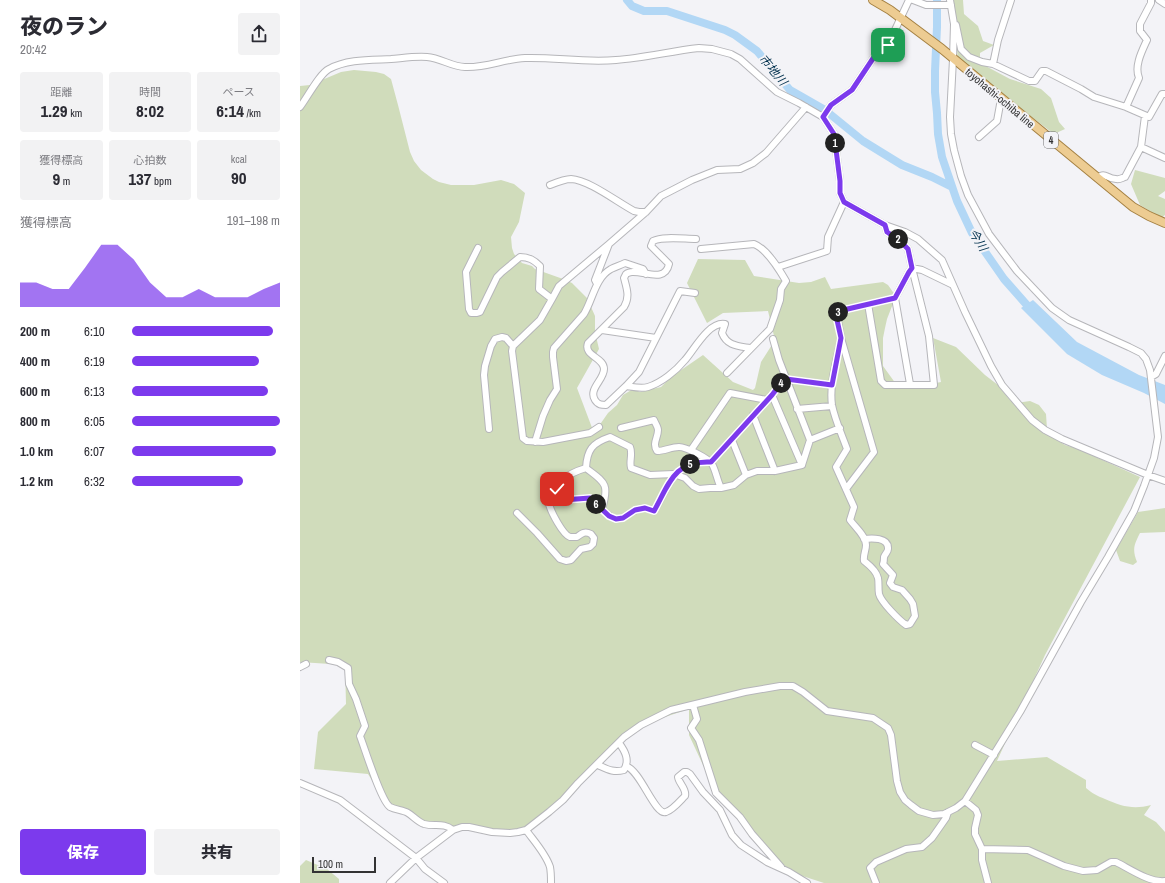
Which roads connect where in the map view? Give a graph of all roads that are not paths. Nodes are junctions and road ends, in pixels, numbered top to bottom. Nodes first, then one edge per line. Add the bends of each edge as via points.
1 (873, 0) edge
2 (909, 0) edge
3 (913, 0) edge
4 (1011, 0) edge
5 (1151, 0) edge
6 (1159, 0) edge
7 (950, 2) edge
8 (1165, 4) edge
9 (900, 18) junction
10 (954, 24) junction
11 (953, 59) junction
12 (993, 64) junction
13 (1165, 94) edge
14 (1001, 99) junction
15 (300, 107) edge
16 (806, 107) junction
17 (1126, 107) junction
18 (1146, 116) junction
19 (823, 117) junction
20 (979, 137) dead end
21 (1141, 147) junction
22 (1165, 158) edge
23 (1097, 178) junction
24 (550, 185) dead end
25 (844, 202) junction
26 (646, 212) junction
27 (1165, 223) edge
28 (885, 225) junction
29 (696, 238) dead end
30 (609, 244) junction
31 (478, 248) dead end
32 (701, 250) dead end
33 (778, 267) junction
34 (912, 268) junction
35 (646, 274) junction
36 (597, 284) junction
37 (953, 285) junction
38 (695, 293) dead end
39 (895, 298) junction
40 (552, 299) junction
41 (868, 304) junction
42 (602, 330) junction
43 (656, 338) junction
44 (841, 338) junction
45 (773, 339) dead end
46 (513, 346) junction
47 (750, 348) junction
48 (1165, 356) edge
49 (727, 373) dead end
50 (1150, 377) junction
51 (786, 379) junction
52 (910, 384) junction
53 (832, 385) junction
54 (626, 386) junction
55 (772, 395) junction
56 (767, 400) junction
57 (832, 406) junction
58 (797, 409) junction
59 (753, 415) junction
60 (599, 428) dead end
61 (621, 428) dead end
62 (840, 428) junction
63 (489, 429) dead end
64 (732, 440) junction
65 (810, 440) junction
66 (535, 442) junction
67 (691, 450) junction
68 (711, 462) junction
69 (802, 465) junction
70 (586, 468) junction
71 (775, 471) junction
72 (674, 474) junction
73 (1148, 475) junction
74 (746, 476) junction
75 (1165, 481) edge
76 (721, 488) junction
77 (846, 489) junction
78 (553, 496) junction
79 (602, 509) junction
80 (517, 513) dead end
81 (864, 539) junction
82 (328, 660) dead end
83 (693, 705) junction
84 (619, 743) junction
85 (975, 745) dead end
86 (994, 756) junction
87 (598, 765) junction
88 (626, 766) junction
89 (300, 783) edge
90 (965, 801) junction
91 (948, 812) junction
92 (453, 830) junction
93 (526, 830) junction
94 (982, 849) junction
95 (416, 858) junction
96 (784, 870) junction
97 (1165, 881) edge
98 (390, 883) edge
99 (444, 883) edge
100 (551, 883) edge
101 (807, 883) edge
102 (876, 883) edge
103 (988, 883) edge

1 - 9 main road, toyohashi-ochiba line / 4
2 - 9 street
3 - 7 street via 926,5
4 - 12 street
5 - 17 street via 1140,24 1140,31 1147,40 1140,54 1136,72 1139,78
6 - 8 street
7 - 10 street
9 - 11 main road, toyohashi-ochiba line / 4
9 - 19 street via 888,45 878,51 852,90 831,105
10 - 11 street
10 - 12 street via 961,48 968,57
11 - 14 main road, toyohashi-ochiba line / 4
11 - 50 street via 950,117 954,150 968,195 988,234 1021,276 1052,308 1069,320 1141,353 1148,363
12 - 17 street via 1029,82 1036,81 1042,71 1046,71 1094,97
13 - 18 street via 1162,94 1149,117
14 - 20 street via 996,121
14 - 23 main road, toyohashi-ochiba line / 4
15 - 16 street via 323,73 343,63 428,57 465,67 525,58 615,60 699,48 731,54 777,92
16 - 19 street
16 - 26 street via 766,153 753,163 740,169 717,170 692,180 661,196
17 - 18 street
18 - 21 street
19 - 25 street via 834,134 840,193
21 - 22 street
21 - 23 street via 1126,177 1118,180 1101,175
23 - 27 main road, toyohashi-ochiba line / 4 via 1133,207
24 - 26 street via 569,179 578,180 634,211
25 - 28 street
25 - 33 street via 828,238 827,251
26 - 30 street
28 - 34 street via 887,232 908,249
28 - 37 street via 918,239 942,260
29 - 35 street via 653,241 651,246 669,266 660,275
30 - 36 street via 595,280
30 - 40 street via 559,286
31 - 40 street via 466,272 471,313 480,312 497,277 520,257 535,261 540,266 539,289
32 - 33 street via 754,244 759,246
33 - 47 street via 786,281 781,289 770,329
34 - 37 street
34 - 39 street
34 - 52 street via 929,336 934,385
35 - 36 street via 643,269 626,263 610,269
35 - 42 street via 626,274 624,278 628,290 627,302
36 - 66 street via 584,314 554,348 557,389 543,416
37 - 73 street via 1002,385 1032,420 1062,439
38 - 43 street via 680,291
39 - 41 street
39 - 52 street
40 - 46 street via 540,320
41 - 44 street via 839,311 837,320
41 - 52 street via 882,381 885,384
42 - 43 street
42 - 54 street via 588,342 587,347 590,353 603,363 604,368 594,390 594,399 601,405 606,404
43 - 54 street via 639,372
44 - 53 street
44 - 77 street via 874,452
45 - 51 street
46 - 63 street via 502,337 495,339 490,346 484,375
46 - 66 street via 512,359 524,438
47 - 49 street
47 - 54 street via 727,342 722,333 725,324 718,325 699,341 686,360 668,377 648,387
48 - 50 street via 1156,374
50 - 73 street via 1158,437
51 - 53 street
51 - 55 street
51 - 58 street
53 - 57 street
55 - 56 street
55 - 69 street
56 - 59 street
56 - 67 street via 730,393
57 - 58 street
57 - 62 street
58 - 65 street
59 - 64 street
59 - 71 street
60 - 66 street via 574,437
61 - 67 street via 654,420 658,430 654,447 657,450 676,447
62 - 65 street
62 - 77 street via 847,449 836,467
64 - 68 street
64 - 74 street
65 - 69 street
67 - 68 street
68 - 72 street via 688,464
68 - 76 street
69 - 71 street
70 - 72 street via 590,449 610,437 630,447 631,468 650,475
70 - 78 street via 568,474 562,479
70 - 79 street via 603,481 605,498
71 - 74 street via 757,471
72 - 76 street via 685,478 699,489
72 - 79 street via 654,511 645,508 635,510 623,518 616,519
73 - 75 street
73 - 86 street via 1134,511
74 - 76 street via 734,485
77 - 81 street via 854,507 850,520
78 - 79 street via 563,500 590,498
78 - 80 street via 549,504 550,509 565,534 577,537 587,532 594,538 590,547 581,549 571,560 560,559
81 - 81 street via 864,561 878,576 879,595 902,622 910,624 915,616 913,604 902,590 890,583 893,575 884,564 888,546 883,540 873,537
82 - 92 street via 348,668 349,684 366,726 360,736 385,801 390,807 406,812 424,824 440,824
83 - 84 street via 662,714 641,725
83 - 91 street via 745,692 793,686 827,710 873,718 888,728 891,735 897,781 904,800 919,811 933,815
83 - 96 street via 697,719 691,728 699,740 716,794 740,817
84 - 87 street
84 - 88 street via 626,752
85 - 86 street
86 - 90 street
87 - 88 street via 610,771 624,770
87 - 93 street via 558,804
88 - 96 street via 635,772 655,806 663,813 685,796 686,791 678,777 687,772 720,810 732,835 741,845
89 - 95 street via 340,800
90 - 91 street
90 - 94 street via 978,814 974,828
91 - 102 street via 932,838 922,847 906,849 876,862 870,868
92 - 93 street via 469,827 510,833
92 - 95 street
93 - 100 street via 550,866
94 - 97 street via 1028,850 1064,866 1083,871 1097,870 1116,862 1152,882
94 - 103 street
95 - 98 street
95 - 99 street via 425,869
96 - 101 street

